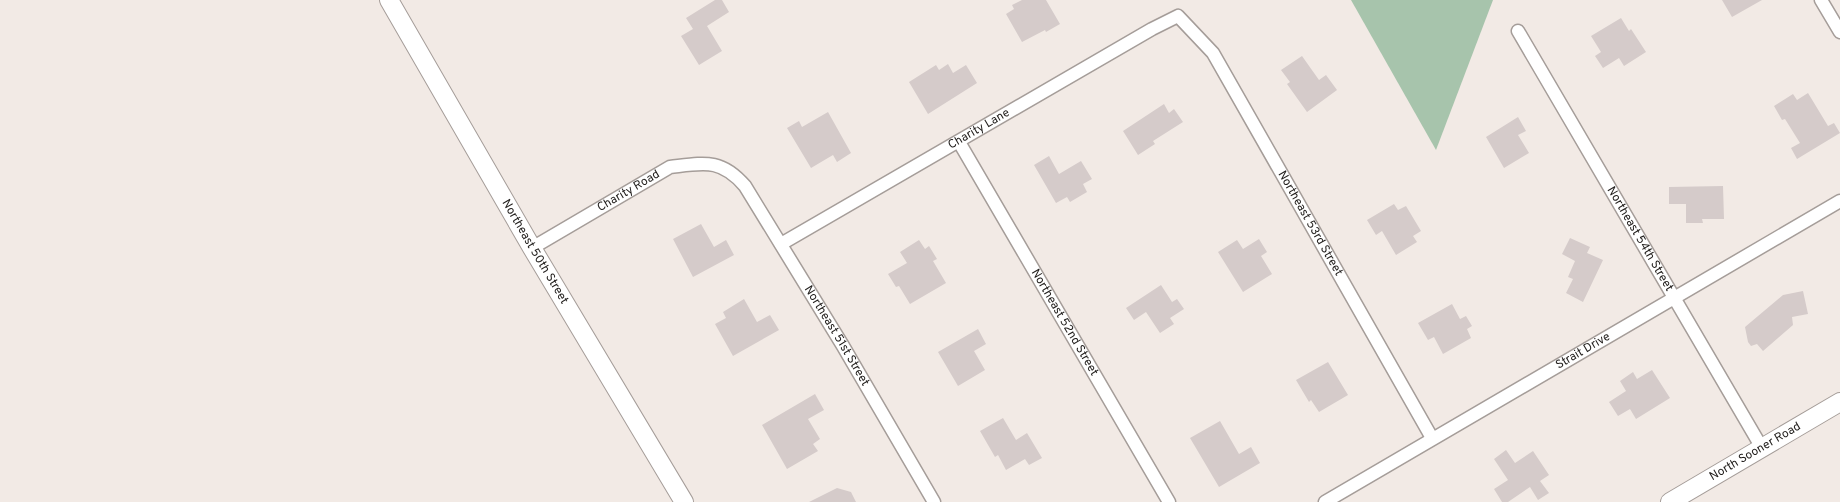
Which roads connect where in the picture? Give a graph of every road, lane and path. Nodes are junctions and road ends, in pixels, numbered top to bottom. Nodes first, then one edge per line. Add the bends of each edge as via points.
1 (389, 0) edge
2 (1822, 0) edge
3 (1178, 16) joint
4 (1518, 31) dead end
5 (1840, 32) edge
6 (959, 142) junction
7 (734, 173) joint
8 (1840, 201) edge
9 (781, 244) junction
10 (532, 248) junction
11 (1675, 298) junction
12 (1840, 402) edge
13 (1432, 438) junction
14 (1762, 448) junction
15 (684, 502) edge
16 (934, 502) edge
17 (1169, 502) edge
18 (1325, 502) edge
19 (1670, 502) edge

1 - 10 street, Northeast 50th Street
2 - 5 street
3 - 6 street, Charity Lane
3 - 13 street, Northeast 53rd Street via 1213,53
4 - 11 street, Northeast 54th Street
6 - 9 street, Charity Lane
6 - 17 street, Northeast 52nd Street
7 - 9 street, Northeast 51st Street
7 - 10 street, Charity Road via 718,165 670,167
8 - 11 street, Strait Drive
9 - 16 street, Northeast 51st Street
10 - 15 street, Northeast 50th Street
11 - 13 street, Strait Drive
11 - 14 street, Northeast 54th Street
12 - 14 street, North Sooner Road
13 - 18 street, Strait Drive
14 - 19 street, North Sooner Road

